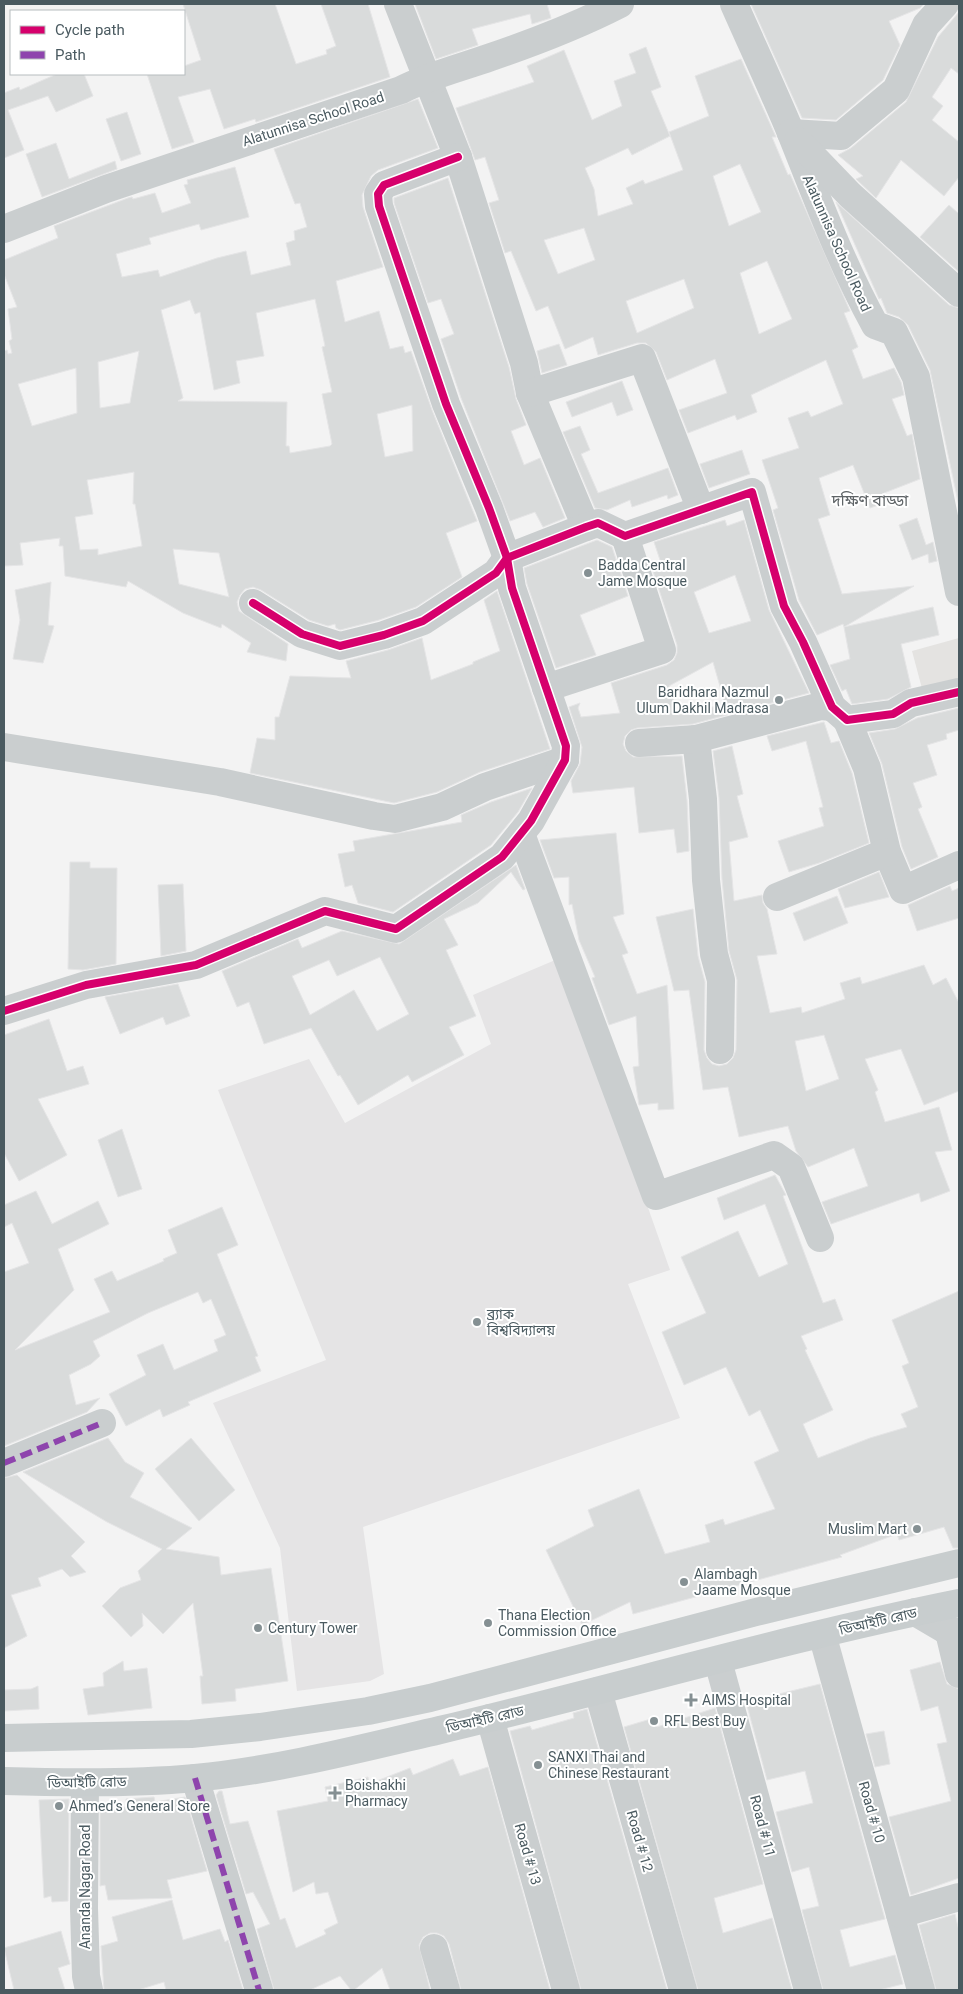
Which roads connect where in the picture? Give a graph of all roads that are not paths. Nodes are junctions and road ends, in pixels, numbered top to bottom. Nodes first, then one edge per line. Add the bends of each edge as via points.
1 (398, 4) edge
2 (620, 4) edge
3 (734, 4) edge
4 (945, 4) edge
5 (426, 77) junction
6 (790, 133) junction
7 (458, 157) junction
8 (4, 229) edge
9 (959, 293) edge
10 (530, 393) junction
11 (701, 510) junction
12 (586, 527) junction
13 (625, 536) junction
14 (507, 558) junction
15 (959, 586) edge
16 (253, 603) dead end
17 (546, 688) junction
18 (959, 692) edge
19 (840, 714) junction
20 (696, 739) junction
21 (639, 743) dead end
22 (4, 746) edge
23 (565, 760) junction
24 (521, 834) junction
25 (887, 852) junction
26 (959, 865) edge
27 (777, 898) dead end
28 (4, 1011) edge
29 (720, 1050) dead end
30 (820, 1238) dead end
31 (102, 1423) dead end
32 (4, 1464) edge
33 (959, 1564) edge
34 (959, 1603) edge
35 (915, 1612) junction
36 (954, 1632) edge
37 (822, 1634) junction
38 (718, 1661) junction
39 (959, 1674) edge
40 (598, 1691) junction
41 (490, 1718) junction
42 (4, 1738) edge
43 (195, 1778) junction
44 (4, 1781) edge
45 (85, 1783) junction
46 (959, 1897) edge
47 (900, 1914) junction
48 (434, 1948) dead end
49 (89, 1990) edge
50 (259, 1990) edge
51 (446, 1990) edge
52 (566, 1990) edge
53 (683, 1990) edge
54 (808, 1990) edge
55 (921, 1990) edge

1 - 5 street
2 - 5 street, Alatunnisa School Road via 593,18 491,57
3 - 6 street, Alatunnisa School Road
4 - 6 street via 926,25 896,90 876,107 841,136
5 - 7 street
5 - 8 street, Alatunnisa School Road via 401,90 106,189
6 - 9 street via 850,195
6 - 15 street, Alatunnisa School Road via 810,187 860,297 875,325 894,332 916,377
7 - 10 street via 524,363
7 - 14 street via 384,185 378,194 379,206 446,404
10 - 11 street via 642,358
10 - 12 street
11 - 13 street
11 - 19 street via 752,492 784,606
12 - 13 street via 598,523
12 - 14 street
13 - 17 street via 662,650
14 - 16 street via 496,573 423,621 340,646 302,634
14 - 17 street via 512,588
17 - 23 street via 566,746
18 - 19 street via 911,703 893,714
19 - 20 street via 821,706
19 - 25 street via 867,768
20 - 21 street
20 - 29 street via 703,799 706,880 714,954 721,980
22 - 23 street via 220,782 395,819 442,807 485,787
23 - 24 street
24 - 28 street via 502,857 396,929 325,911 196,965 86,985
24 - 30 street via 656,1196 774,1155 791,1167
25 - 26 street via 903,890
25 - 27 street
31 - 32 street
33 - 42 main road via 368,1711 191,1734
34 - 35 main road, ডিআইটি রোড
35 - 36 street
35 - 37 main road, ডিআইটি রোড
36 - 39 street
37 - 38 main road, ডিআইটি রোড
37 - 47 street, Road # 10
38 - 40 main road, ডিআইটি রোড
38 - 54 street, Road # 11
40 - 41 main road, ডিআইটি রোড
40 - 53 street, Road # 12
41 - 43 main road, ডিআইটি রোড via 340,1754
41 - 52 street, Road # 13
43 - 45 main road, ডিআইটি রোড
43 - 50 street
44 - 45 main road, ডিআইটি রোড
45 - 49 street, Ananda Nagar Road via 84,1908
46 - 47 street
47 - 55 street, Road # 10
48 - 51 street

